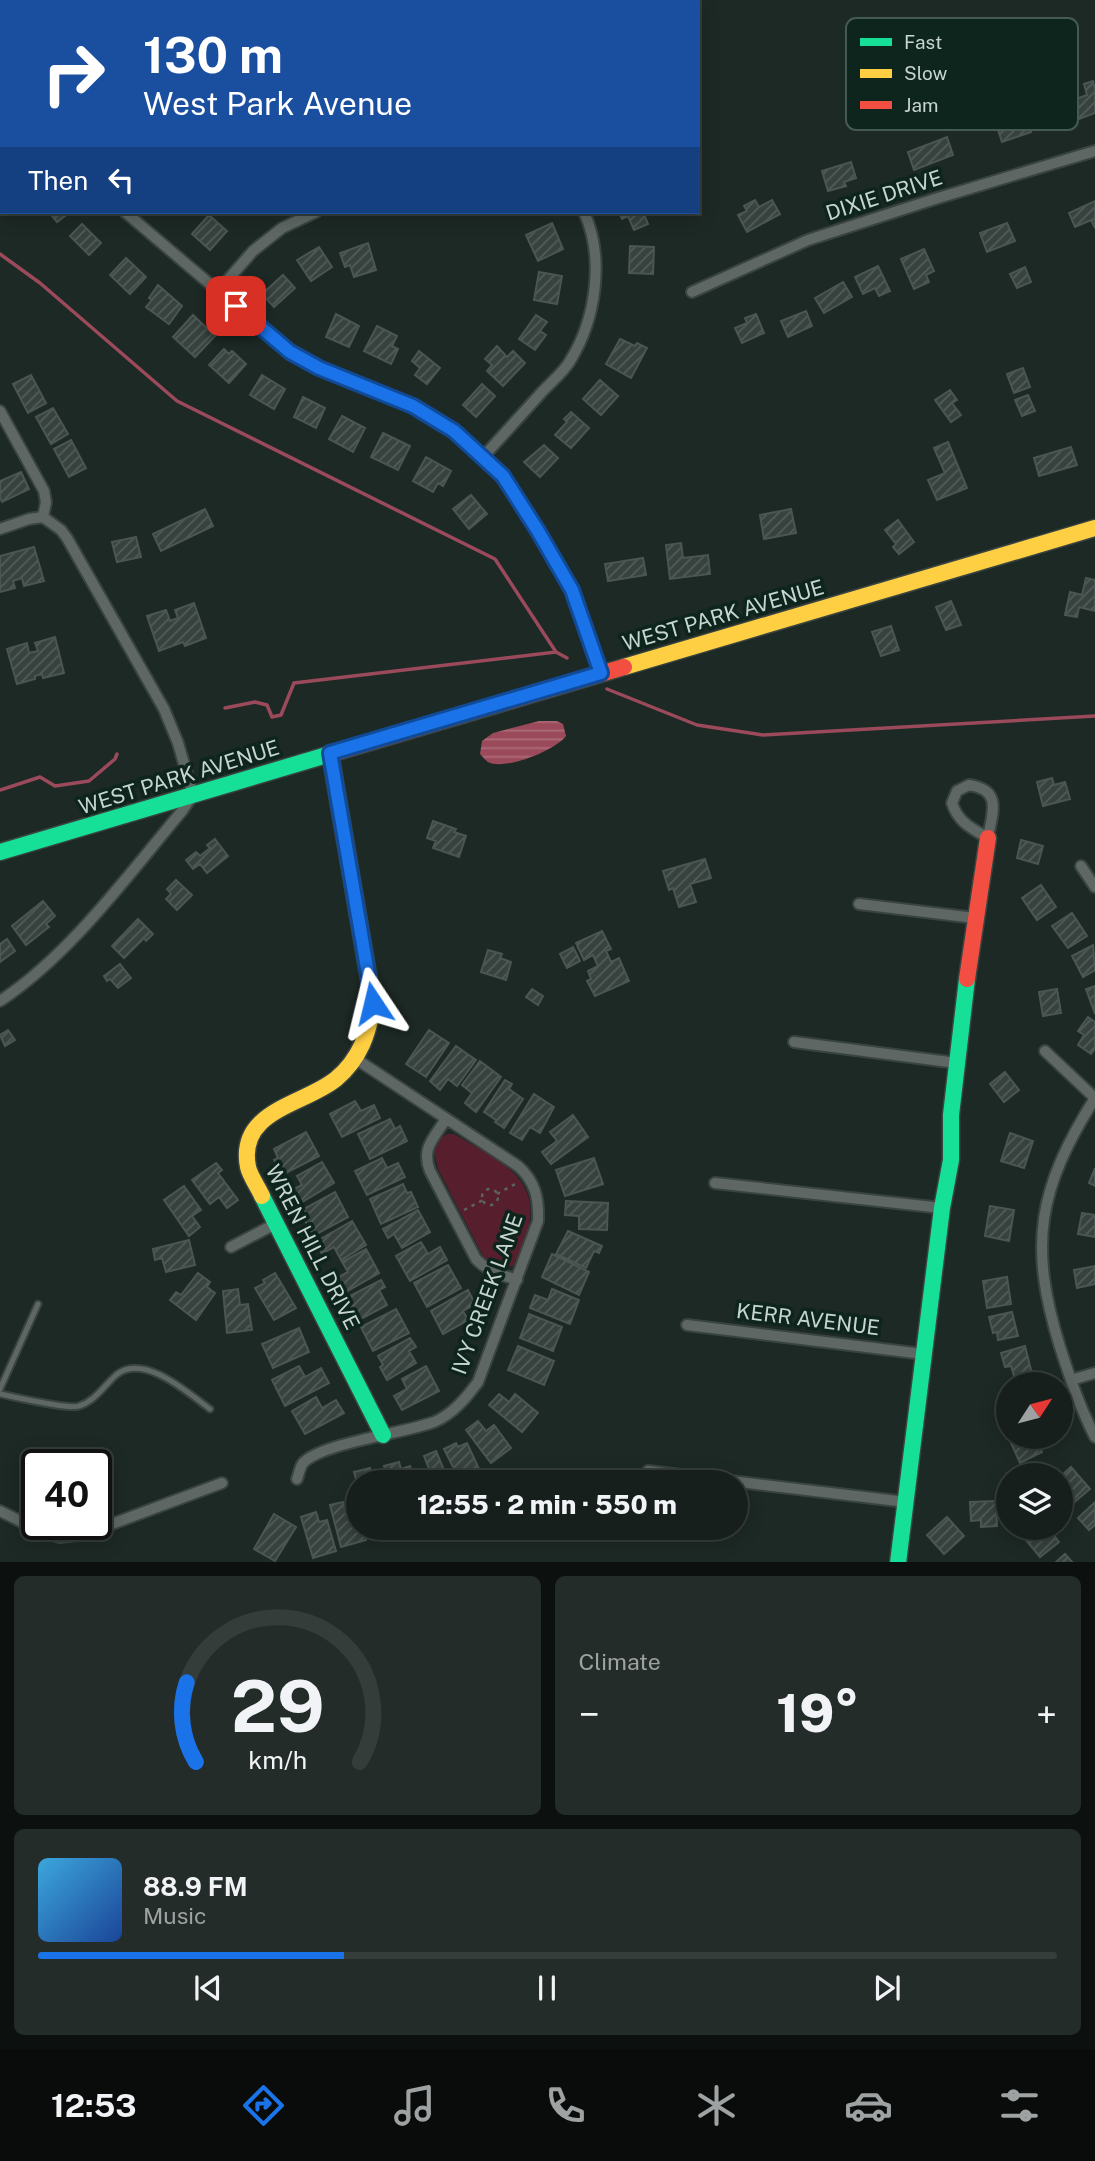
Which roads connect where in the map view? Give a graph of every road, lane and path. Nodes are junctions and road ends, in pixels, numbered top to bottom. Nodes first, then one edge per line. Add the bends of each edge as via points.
1 (1095, 151) edge
2 (127, 214) edge
3 (312, 214) edge
4 (585, 214) edge
5 (218, 291) junction
6 (691, 292) dead end
7 (0, 412) edge
8 (484, 456) junction
9 (43, 517) junction
10 (1095, 528) edge
11 (0, 529) edge
12 (601, 673) junction
13 (330, 753) junction
14 (193, 795) junction
15 (988, 838) junction
16 (0, 852) edge
17 (1081, 866) dead end
18 (1095, 887) edge
19 (859, 904) dead end
20 (975, 918) junction
21 (0, 1001) edge
22 (794, 1042) dead end
23 (1045, 1051) dead end
24 (356, 1059) junction
25 (957, 1063) junction
26 (1095, 1098) edge
27 (446, 1119) junction
28 (517, 1183) dead end
29 (715, 1183) dead end
30 (497, 1194) junction
31 (483, 1200) junction
32 (942, 1208) junction
33 (464, 1210) dead end
34 (277, 1223) junction
35 (231, 1247) dead end
36 (517, 1280) junction
37 (38, 1304) dead end
38 (687, 1325) dead end
39 (923, 1354) junction
40 (1069, 1372) edge
41 (1095, 1373) edge
42 (1073, 1379) edge
43 (1073, 1385) edge
44 (0, 1389) edge
45 (0, 1394) edge
46 (210, 1409) dead end
47 (383, 1435) junction
48 (1095, 1437) edge
49 (298, 1479) dead end
50 (222, 1483) dead end
51 (748, 1483) edge
52 (906, 1502) junction
53 (0, 1511) edge
54 (898, 1562) edge

1 - 6 street, DIXIE DRIVE via 808,240
2 - 5 street
3 - 5 street via 253,251
4 - 8 street via 594,253 594,292 586,328 569,362
5 - 8 street via 290,352 413,406
7 - 9 street via 44,491
8 - 12 street via 503,476 572,590
9 - 11 street
9 - 14 street via 67,538 145,672 178,743
10 - 12 street, WEST PARK AVENUE
12 - 13 street, WEST PARK AVENUE
13 - 14 street, WEST PARK AVENUE
13 - 24 street, WREN HILL DRIVE via 373,1003 371,1024
14 - 16 street, WEST PARK AVENUE
14 - 21 street via 64,947
15 - 15 street via 994,804 980,787 968,785 957,791 952,803 957,817
15 - 20 street
17 - 18 street
19 - 20 street
20 - 25 street
22 - 25 street
23 - 26 street
24 - 27 street, IVY CREEK LANE
24 - 34 street, WREN HILL DRIVE via 332,1083 272,1111 251,1137 248,1168
25 - 32 street via 951,1160
26 - 40 street via 1058,1164 1043,1227 1045,1292
27 - 36 street via 427,1148 430,1171 476,1259
27 - 36 street, IVY CREEK LANE via 518,1166 535,1189 538,1221
28 - 30 path
29 - 32 street
30 - 31 path via 486,1190
30 - 31 path via 493,1205
31 - 33 path
32 - 39 street
34 - 35 street
34 - 47 street, WREN HILL DRIVE
36 - 47 street, IVY CREEK LANE via 468,1397 435,1422
37 - 44 lane
38 - 39 street, KERR AVENUE
39 - 52 street
41 - 42 street
43 - 48 street
45 - 46 lane via 77,1407 118,1373 141,1368 166,1377
47 - 49 street, IVY CREEK LANE via 324,1451 303,1464
50 - 53 street via 85,1534 60,1537
51 - 52 street
52 - 54 street

